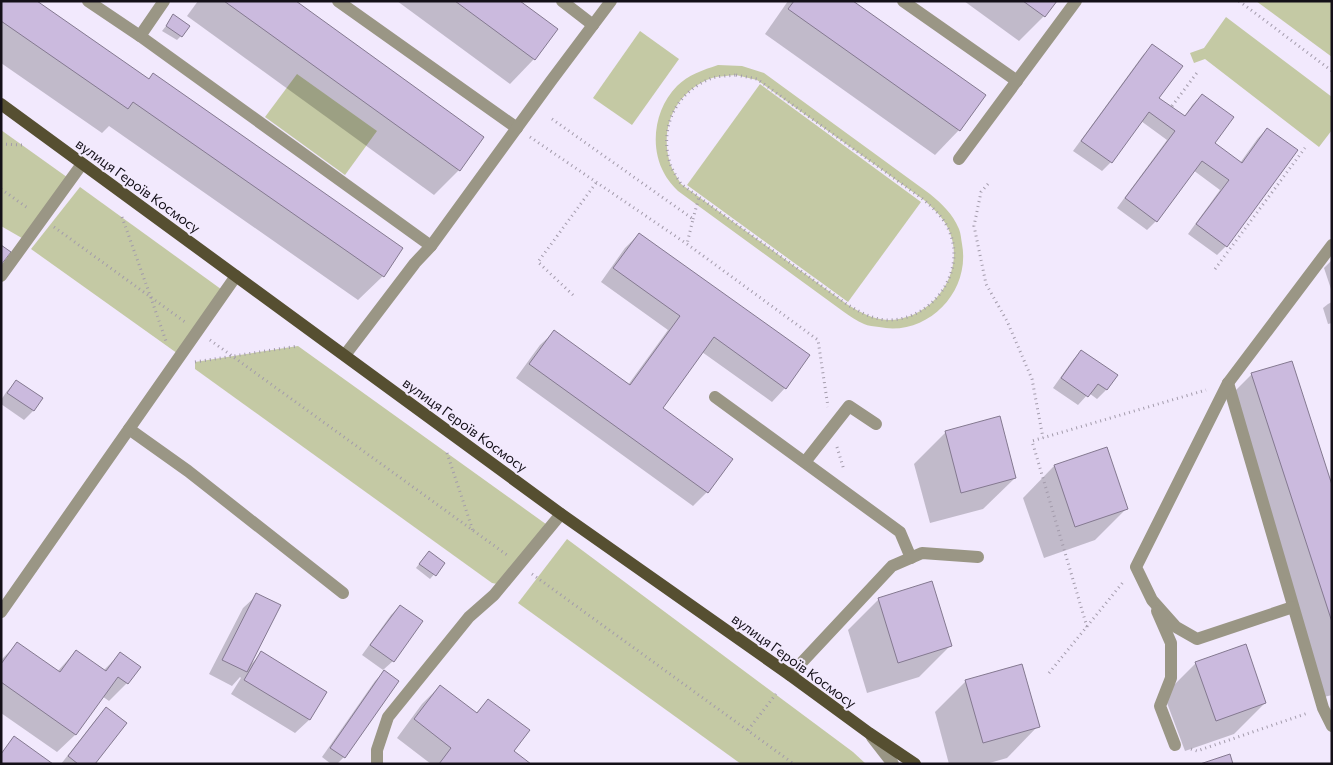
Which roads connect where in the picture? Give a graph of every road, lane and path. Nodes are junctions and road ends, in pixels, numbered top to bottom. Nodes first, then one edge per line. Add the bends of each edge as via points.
1 (88, 1) edge
2 (164, 1) edge
3 (338, 1) edge
4 (562, 1) edge
5 (611, 1) edge
6 (902, 1) edge
7 (1076, 1) edge
8 (1239, 1) edge
9 (593, 25) junction
10 (140, 36) junction
11 (1198, 70) dead end
12 (1332, 71) edge
13 (1016, 81) junction
14 (1, 104) edge
15 (1172, 106) dead end
16 (552, 119) dead end
17 (517, 128) junction
18 (1, 144) edge
19 (22, 145) dead end
20 (1304, 148) dead end
21 (959, 159) dead end
22 (82, 164) junction
23 (596, 183) junction
24 (988, 184) dead end
25 (1, 189) edge
26 (699, 197) junction
27 (43, 219) junction
28 (693, 219) junction
29 (687, 244) junction
30 (1332, 245) edge
31 (431, 246) junction
32 (1214, 269) dead end
33 (1, 276) edge
34 (236, 276) junction
35 (573, 295) dead end
36 (198, 331) junction
37 (345, 355) junction
38 (1228, 383) junction
39 (715, 397) dead end
40 (876, 424) dead end
41 (831, 429) junction
42 (129, 430) junction
43 (1043, 438) junction
44 (447, 453) dead end
45 (805, 462) junction
46 (854, 498) junction
47 (560, 514) junction
48 (473, 531) junction
49 (978, 556) dead end
50 (911, 558) junction
51 (520, 564) junction
52 (1136, 567) junction
53 (342, 593) dead end
54 (1152, 600) junction
55 (1293, 607) junction
56 (1, 612) edge
57 (1087, 627) junction
58 (1048, 673) dead end
59 (790, 675) junction
60 (776, 694) dead end
61 (1323, 708) junction
62 (1332, 726) edge
63 (748, 730) junction
64 (869, 733) junction
65 (1175, 745) joint
66 (377, 764) edge
67 (794, 764) edge
68 (893, 764) edge
69 (915, 764) edge

1 - 10 lane
2 - 10 lane
3 - 17 lane
4 - 9 lane
5 - 9 lane
6 - 13 lane
7 - 13 lane
8 - 12 path
9 - 17 lane
10 - 31 lane
11 - 15 path
13 - 21 lane
14 - 22 main road, вулиця Героїв Космосу
16 - 28 path
17 - 23 path
17 - 31 lane
18 - 19 path
20 - 32 path
22 - 27 lane
22 - 34 main road, вулиця Героїв Космосу
23 - 29 path
23 - 35 path via 538,262
24 - 43 path via 981,192 974,226 986,284 1007,321 1032,379
25 - 27 path
26 - 26 path via 681,184 670,165 667,136 678,102 694,87 714,78 736,75 757,80 940,214 952,240 951,274 942,293 921,311 887,320 866,316
26 - 28 path
27 - 33 lane
27 - 36 path
28 - 29 path
29 - 41 path via 818,340
30 - 38 lane
31 - 37 lane
34 - 36 lane
34 - 37 main road, вулиця Героїв Космосу
36 - 42 lane
36 - 48 path
37 - 47 main road, вулиця Героїв Космосу
38 - 43 path
38 - 52 lane
38 - 55 lane
39 - 45 lane
40 - 41 lane via 848,406
41 - 45 lane
41 - 46 path
42 - 53 lane via 166,461 196,478
42 - 56 lane
43 - 57 path via 1032,441
44 - 48 path
45 - 46 lane
46 - 50 lane via 900,532
47 - 51 lane
47 - 59 main road, вулиця Героїв Космосу
48 - 51 path
49 - 50 lane via 922,553
50 - 59 lane via 892,566
51 - 63 path
51 - 66 lane via 494,595 469,617 388,717
52 - 54 lane
52 - 57 path
54 - 55 lane via 1176,627 1197,639
54 - 65 lane via 1171,643 1171,678 1160,706
55 - 61 lane
57 - 58 path
59 - 64 main road, вулиця Героїв Космосу
60 - 63 path
61 - 62 lane
61 - 65 path via 1197,750
63 - 67 path
64 - 68 lane
64 - 69 main road, вулиця Героїв Космосу

